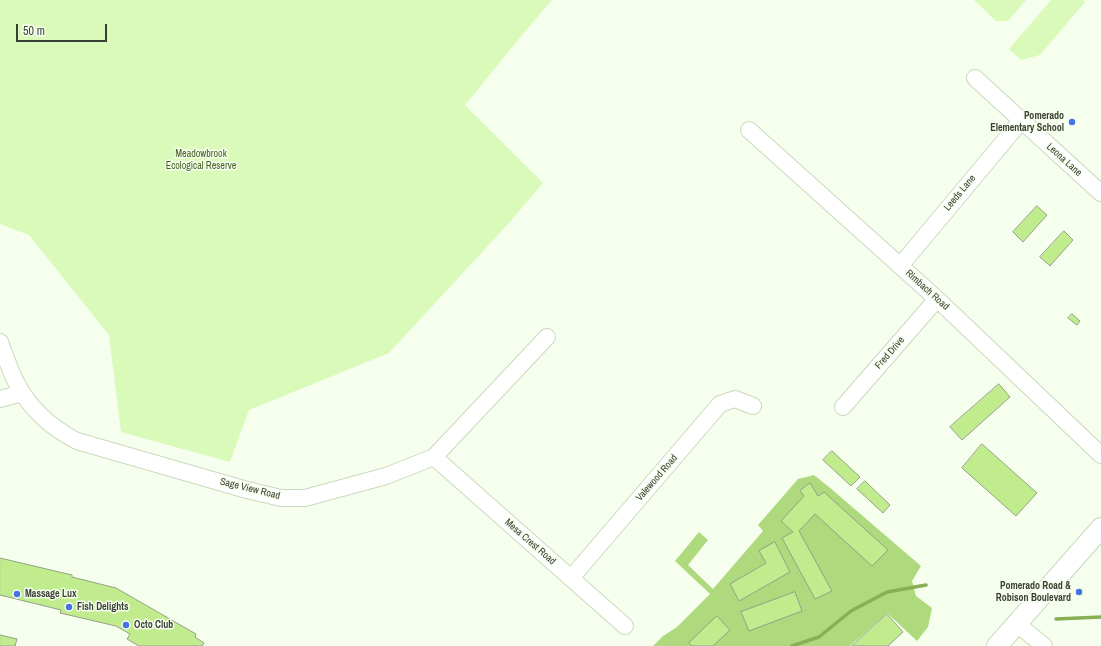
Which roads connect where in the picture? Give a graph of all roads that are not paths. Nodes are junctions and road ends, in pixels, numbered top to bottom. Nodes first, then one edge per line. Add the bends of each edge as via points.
1 (975, 78) dead end
2 (1021, 121) junction
3 (749, 130) dead end
4 (1101, 193) edge
5 (900, 266) junction
6 (937, 299) junction
7 (547, 337) dead end
8 (0, 342) edge
9 (22, 393) junction
10 (0, 400) edge
11 (753, 406) dead end
12 (843, 407) dead end
13 (1101, 455) edge
14 (434, 457) junction
15 (1101, 528) edge
16 (571, 578) junction
17 (1016, 624) junction
18 (625, 626) dead end
19 (997, 646) edge
20 (1044, 646) edge

1 - 2 street, Leona Lane
2 - 4 street, Leona Lane
2 - 5 street, Leeds Lane
3 - 5 street, Rimbach Road
5 - 6 street, Rimbach Road
6 - 12 street, Fred Drive
6 - 13 street, Rimbach Road
7 - 14 street, Sage View Road
8 - 9 street, Sage View Road via 14,380
9 - 10 street
9 - 14 street, Sage View Road via 31,407 61,432 77,441 281,498 305,498 386,476
11 - 16 street, Valewood Road via 735,399 720,404
14 - 16 street, Mesa Crest Road
15 - 17 main road
16 - 18 street, Mesa Crest Road
17 - 19 main road
17 - 20 street

